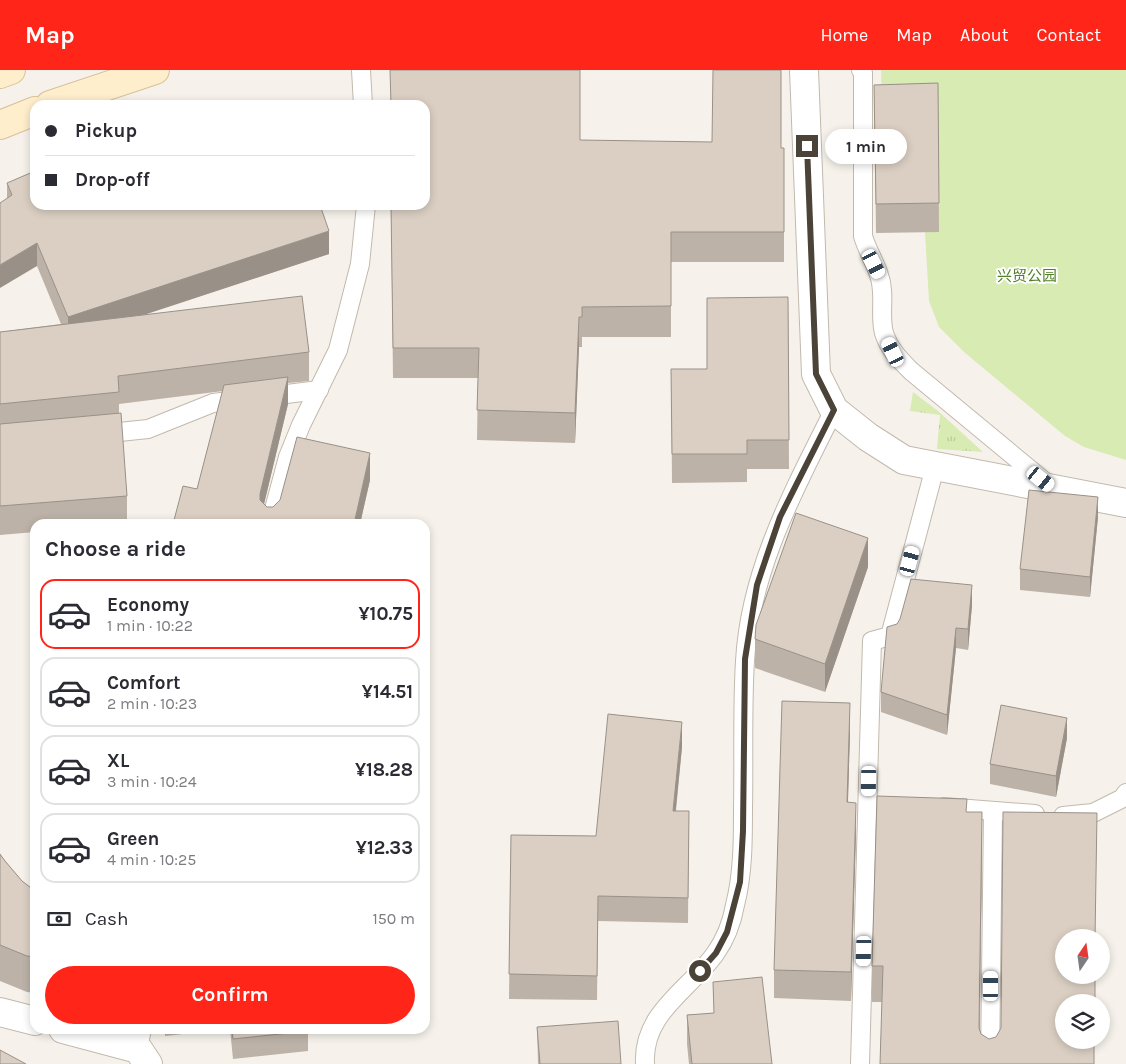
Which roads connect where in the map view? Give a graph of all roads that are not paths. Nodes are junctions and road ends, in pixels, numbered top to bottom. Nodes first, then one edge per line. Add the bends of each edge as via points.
1 (11, 70) edge
2 (155, 70) edge
3 (361, 70) edge
4 (804, 70) edge
5 (861, 70) edge
6 (0, 74) edge
7 (65, 100) edge
8 (363, 100) edge
9 (30, 113) edge
10 (0, 125) edge
11 (365, 210) edge
12 (319, 390) junction
13 (834, 410) junction
14 (79, 436) edge
15 (935, 467) junction
16 (1056, 490) junction
17 (1126, 503) edge
18 (271, 519) edge
19 (1126, 793) edge
20 (869, 800) junction
21 (888, 802) edge
22 (926, 805) edge
23 (993, 811) junction
24 (0, 1012) edge
25 (30, 1020) edge
26 (85, 1034) edge
27 (143, 1047) edge
28 (645, 1064) edge
29 (860, 1064) edge
30 (990, 1064) edge

1 - 6 street
2 - 7 street
3 - 8 lane
4 - 13 street via 816,374
5 - 16 lane via 863,236 879,275 884,333 893,352 911,371
9 - 10 street
11 - 12 lane via 360,264 338,350
12 - 14 lane via 213,403 148,430
12 - 18 lane via 288,457
13 - 15 street via 904,460
13 - 28 lane via 780,517 757,585 745,659 743,831 735,907 716,953 662,1010 649,1032
15 - 16 street
15 - 20 lane via 890,636 872,642
16 - 17 street
19 - 23 lane via 1123,798 1092,813 1059,816
20 - 21 lane
20 - 29 lane
22 - 23 lane
23 - 30 lane
24 - 25 street
26 - 27 street

